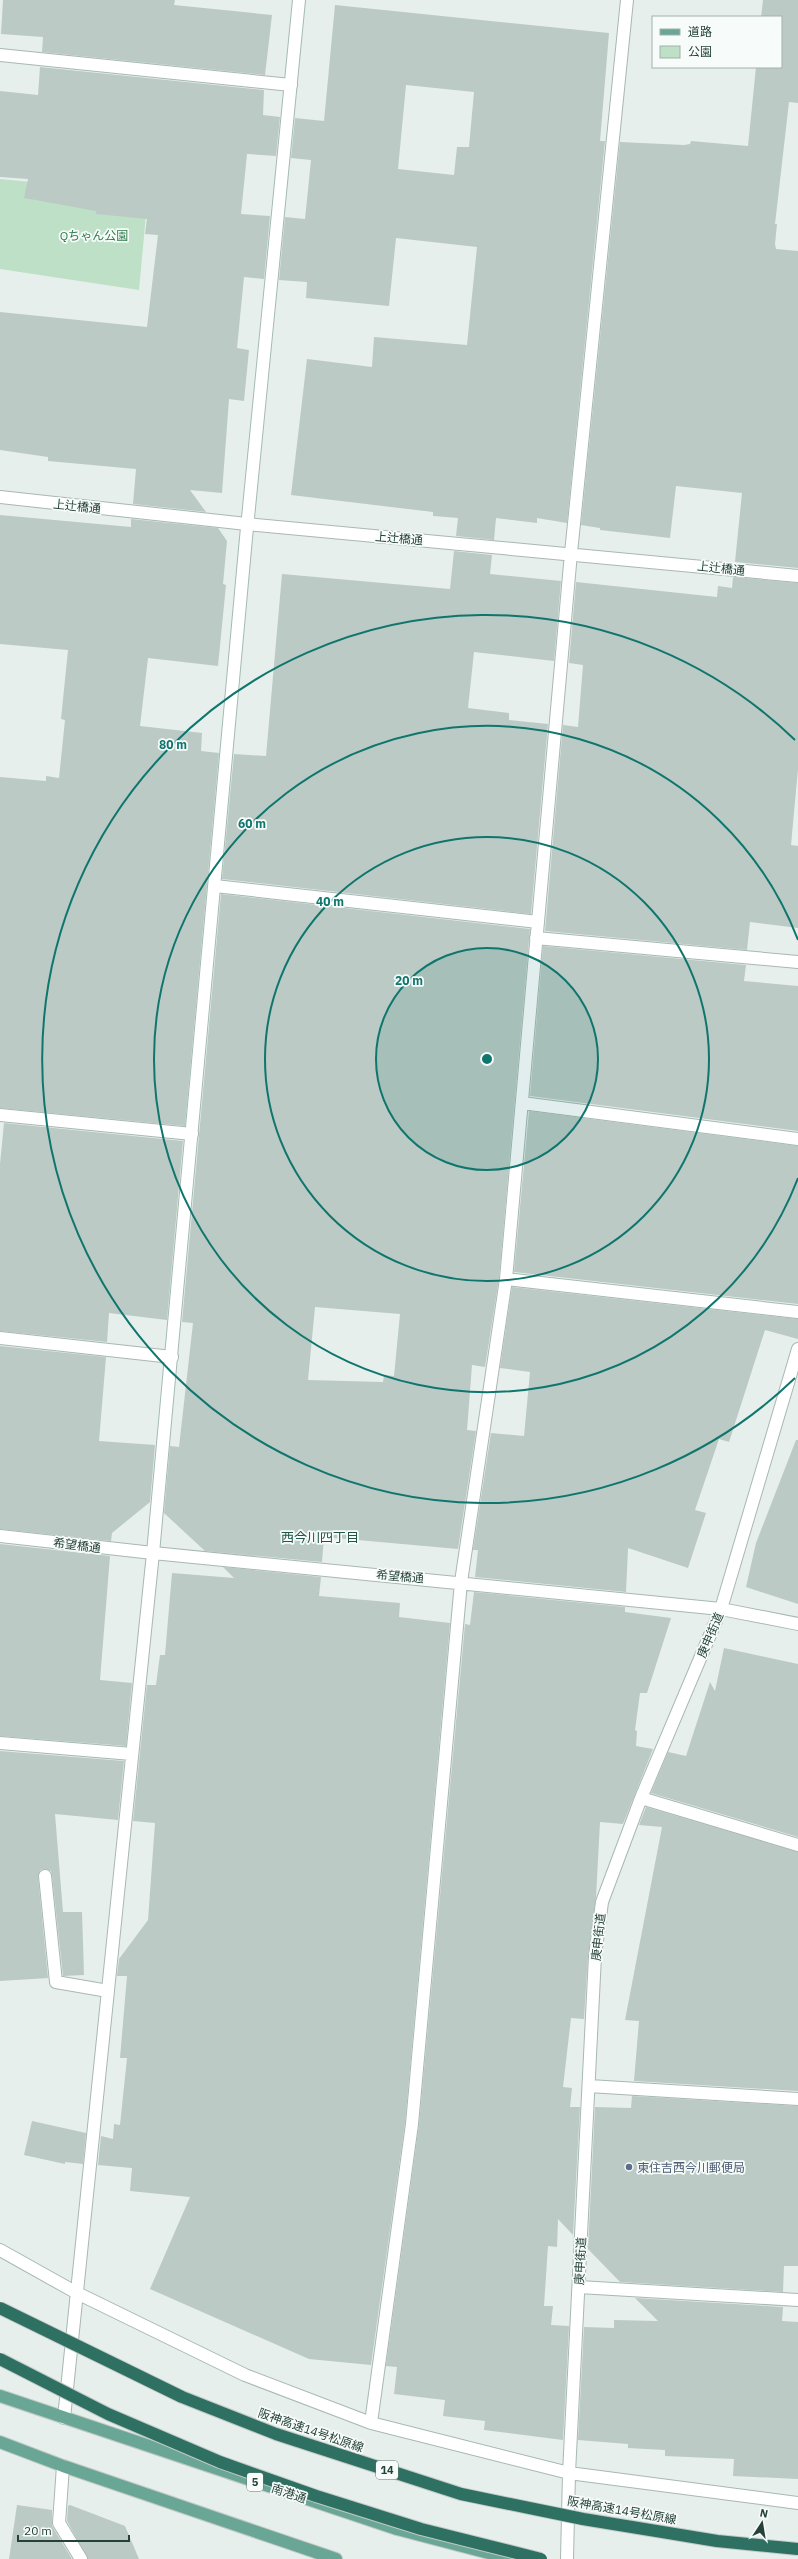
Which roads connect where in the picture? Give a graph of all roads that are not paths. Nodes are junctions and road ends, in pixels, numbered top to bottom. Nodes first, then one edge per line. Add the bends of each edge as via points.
1 (300, 0) edge
2 (627, 0) edge
3 (0, 55) edge
4 (291, 85) junction
5 (0, 497) edge
6 (247, 524) junction
7 (571, 553) junction
8 (798, 576) edge
9 (215, 886) junction
10 (538, 922) junction
11 (536, 938) junction
12 (798, 962) edge
13 (522, 1102) junction
14 (0, 1114) edge
15 (192, 1134) junction
16 (798, 1138) edge
17 (506, 1278) junction
18 (798, 1312) edge
19 (0, 1338) edge
20 (798, 1349) edge
21 (172, 1357) junction
22 (0, 1536) edge
23 (153, 1554) junction
24 (461, 1582) junction
25 (721, 1609) junction
26 (798, 1624) edge
27 (0, 1743) edge
28 (132, 1754) junction
29 (641, 1798) junction
30 (798, 1845) edge
31 (45, 1876) dead end
32 (108, 1991) junction
33 (589, 2086) junction
34 (798, 2099) edge
35 (0, 2250) edge
36 (579, 2287) junction
37 (77, 2293) junction
38 (798, 2300) edge
39 (0, 2308) edge
40 (0, 2359) edge
41 (0, 2396) edge
42 (64, 2418) junction
43 (371, 2423) junction
44 (0, 2442) edge
45 (63, 2466) junction
46 (569, 2473) junction
47 (798, 2504) edge
48 (798, 2549) edge
49 (81, 2559) edge
50 (336, 2559) edge
51 (512, 2559) edge
52 (541, 2559) edge
53 (568, 2559) edge

1 - 4 street
2 - 7 street
3 - 4 street
4 - 6 street
5 - 6 street, 上辻橋通
6 - 7 street, 上辻橋通
6 - 9 street
7 - 8 street, 上辻橋通
7 - 10 street
9 - 10 street
9 - 15 street
10 - 11 street
11 - 12 street
11 - 13 street
13 - 16 street
13 - 17 street
14 - 15 street
15 - 21 street
17 - 18 street
17 - 24 street
19 - 21 street
20 - 25 street, 庚申街道
21 - 23 street
22 - 23 street, 希望橋通
23 - 24 street, 希望橋通
23 - 28 street
24 - 25 street, 希望橋通
24 - 43 street via 412,2124
25 - 26 street, 希望橋通
25 - 29 street, 庚申街道
27 - 28 street
28 - 32 street
29 - 30 street
29 - 33 street, 庚申街道 via 602,1902 595,1956
31 - 32 street via 56,1982
32 - 37 street
33 - 34 street
33 - 36 street, 庚申街道
35 - 37 street
36 - 38 street
36 - 46 street, 庚申街道
37 - 42 street
37 - 43 street via 245,2375
39 - 48 highway, 阪神高速14号松原線 / 14, bridge via 182,2397 276,2434 461,2494 584,2519 717,2541
40 - 52 highway, bridge via 108,2414 220,2462 421,2529
41 - 42 main road, 南港通 / 5
42 - 51 main road, 南港通 / 5 via 397,2529
43 - 46 street
44 - 45 main road
45 - 49 street via 59,2523
45 - 50 main road
46 - 47 street
46 - 53 street, 庚申街道

